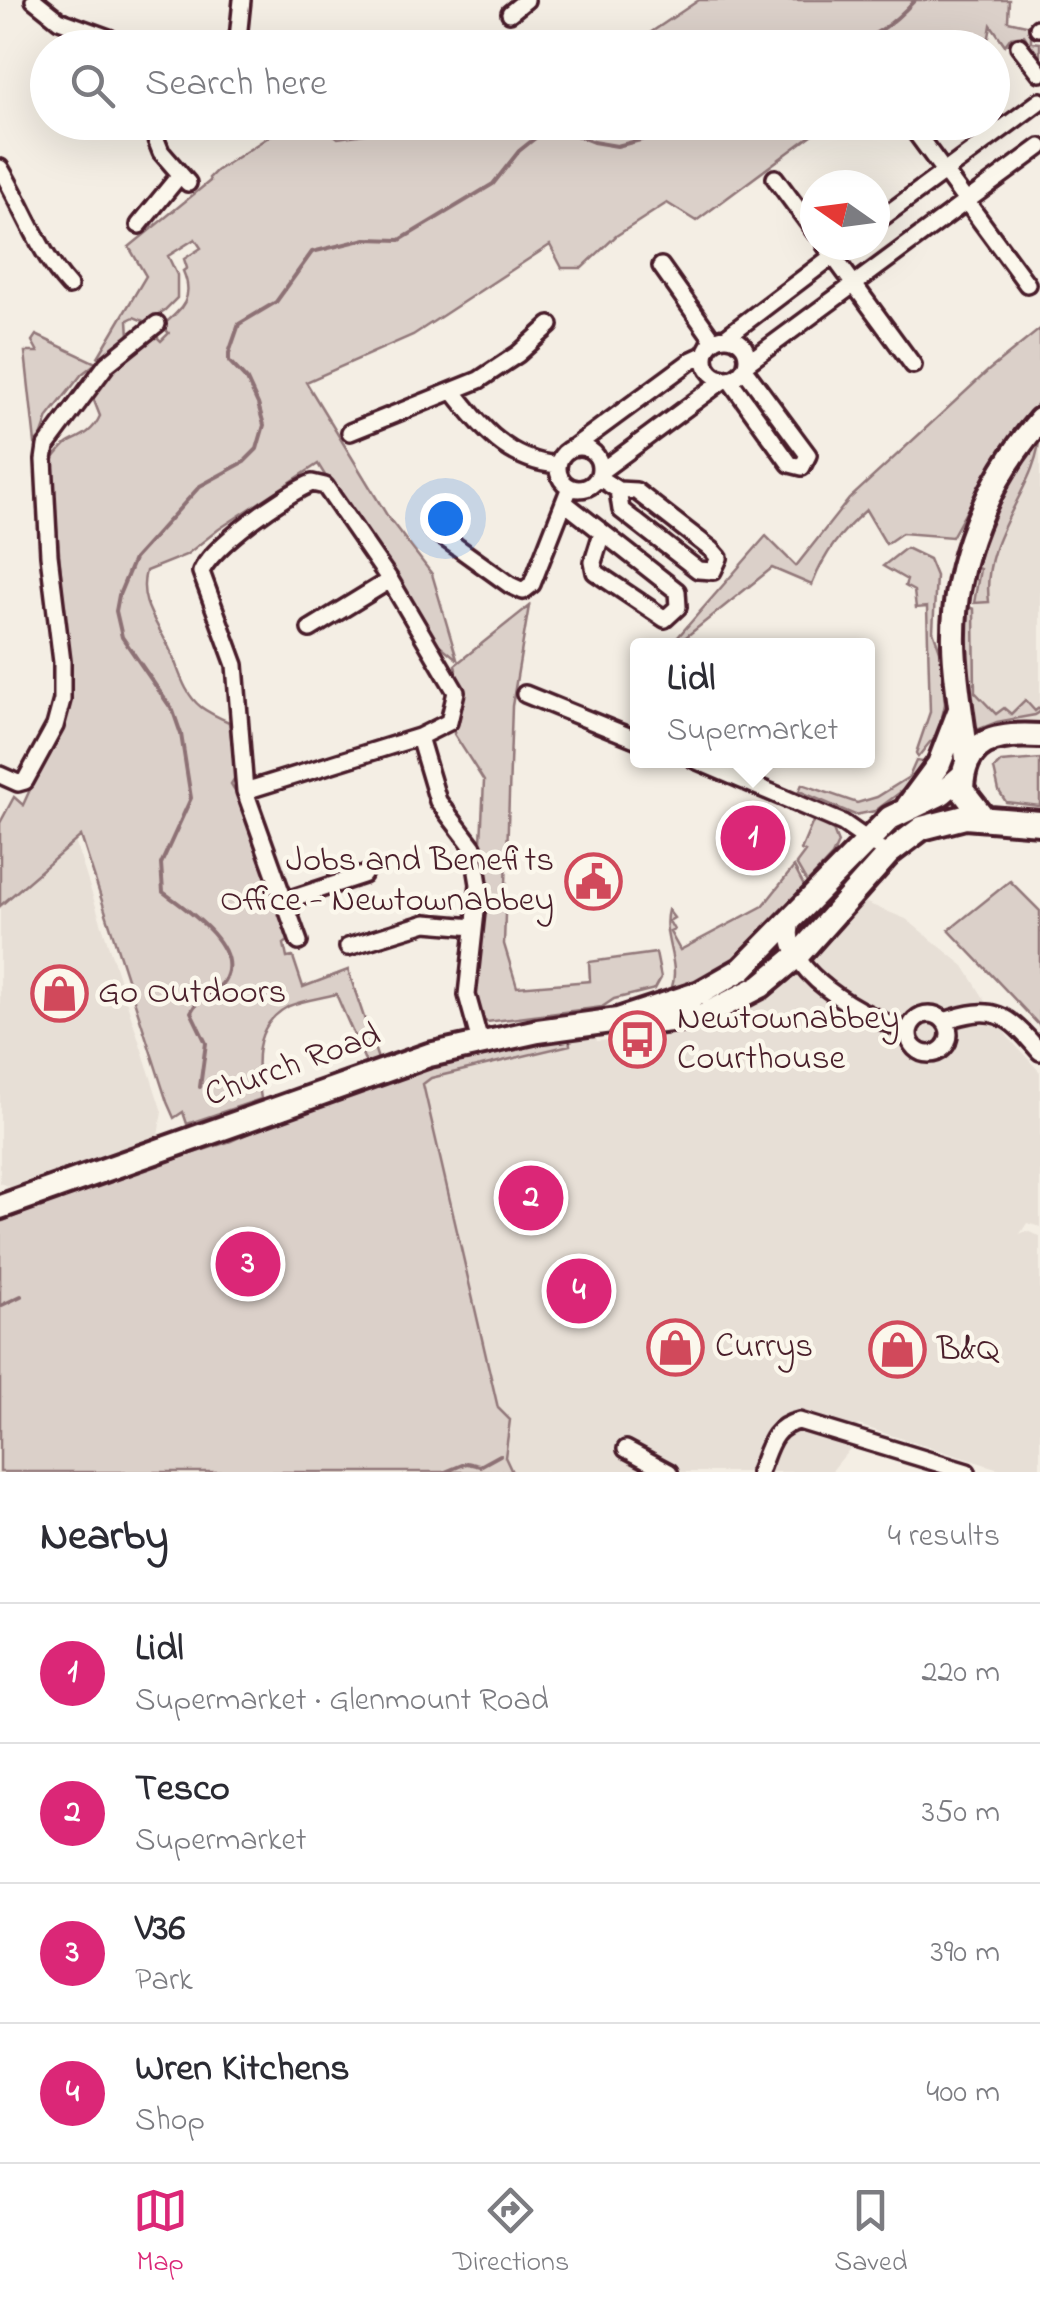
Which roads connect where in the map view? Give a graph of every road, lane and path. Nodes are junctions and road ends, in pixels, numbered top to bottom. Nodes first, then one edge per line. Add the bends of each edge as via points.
1 (34, 0) edge
2 (242, 0) edge
3 (526, 0) edge
4 (510, 13) dead end
5 (86, 30) edge
6 (239, 30) edge
7 (1018, 46) dead end
8 (1040, 72) edge
9 (1040, 101) edge
10 (1010, 123) edge
11 (156, 140) edge
12 (921, 140) edge
13 (987, 140) edge
14 (1040, 147) edge
15 (0, 168) edge
16 (944, 171) junction
17 (775, 178) dead end
18 (967, 202) junction
19 (800, 212) edge
20 (890, 212) edge
21 (139, 225) dead end
22 (820, 260) edge
23 (841, 260) edge
24 (661, 266) dead end
25 (1027, 284) dead end
26 (854, 285) junction
27 (69, 286) dead end
28 (157, 324) dead end
29 (550, 325) dead end
30 (715, 344) junction
31 (913, 365) dead end
32 (745, 366) junction
33 (727, 379) junction
34 (453, 391) junction
35 (1040, 420) edge
36 (350, 432) dead end
37 (574, 447) junction
38 (558, 465) junction
39 (599, 474) junction
40 (618, 490) junction
41 (568, 495) junction
42 (432, 529) dead end
43 (602, 534) junction
44 (390, 580) junction
45 (310, 629) dead end
46 (526, 694) dead end
47 (960, 709) junction
48 (1040, 736) edge
49 (419, 737) junction
50 (630, 737) edge
51 (965, 767) junction
52 (714, 768) edge
53 (0, 775) edge
54 (245, 791) junction
55 (906, 808) junction
56 (983, 816) junction
57 (1040, 823) edge
58 (867, 840) junction
59 (889, 853) junction
60 (364, 874) dead end
61 (284, 901) junction
62 (794, 917) junction
63 (474, 927) junction
64 (299, 942) dead end
65 (348, 947) dead end
66 (794, 951) junction
67 (742, 969) junction
68 (618, 1020) junction
69 (944, 1021) junction
70 (909, 1030) junction
71 (480, 1042) junction
72 (1040, 1052) edge
73 (0, 1206) edge
74 (626, 1449) dead end
75 (669, 1472) edge
76 (759, 1472) edge
77 (967, 1472) edge

1 - 5 street via 58,20
2 - 6 street
3 - 4 street
7 - 8 street
9 - 10 street
11 - 21 street via 183,180
12 - 16 street
13 - 16 street
14 - 18 street
15 - 27 street
16 - 18 street
16 - 20 street
17 - 19 street
18 - 25 street
18 - 26 street
22 - 30 street
23 - 26 street
24 - 30 street
26 - 31 street
26 - 32 street
28 - 53 street via 107,364 46,446 62,700 26,781
29 - 34 street via 518,354
30 - 32 street via 742,344
30 - 33 street via 706,364
30 - 37 street
32 - 33 street
32 - 33 street via 808,455 802,467 790,464
33 - 39 street
34 - 36 street
34 - 38 street via 512,453
35 - 47 street via 990,496 968,547 955,609
37 - 38 street
37 - 39 street via 594,452
38 - 41 street
39 - 40 street
39 - 41 street
40 - 40 street via 636,491 712,550 719,558 712,570 698,570 621,510
41 - 42 street via 532,584 523,591
41 - 43 street
43 - 43 street via 678,591 678,607 669,617 596,572 592,562
44 - 45 street
44 - 49 street via 456,692 450,722
44 - 54 street via 325,486 312,484 295,490 204,564 203,581 234,665
46 - 50 street
47 - 51 street
47 - 55 street via 939,764
48 - 51 street, Church Road via 981,744
49 - 54 street
49 - 63 street via 438,801 473,847 479,884
51 - 55 street, Church Road via 942,793
51 - 56 street via 966,798
52 - 58 street via 843,822
54 - 61 street
55 - 58 street, Church Road
56 - 57 street, Church Road
56 - 59 street, Church Road via 922,828
58 - 59 street
58 - 62 street, Church Road
59 - 66 street, Church Road
60 - 61 street
61 - 64 street
62 - 66 street
62 - 67 street, Church Road
63 - 65 street via 426,923
63 - 71 street via 467,995
66 - 67 street
66 - 68 street, Church Road via 761,986 703,1016 629,1026
66 - 70 street via 855,1009
67 - 68 street, Church Road via 700,993
68 - 71 street, Church Road
69 - 70 street via 927,1014
69 - 70 street via 948,1040 930,1054 914,1048
69 - 72 street via 980,1011 1006,1017
71 - 73 street, Church Road
74 - 75 street
76 - 77 street via 773,1435 799,1420

